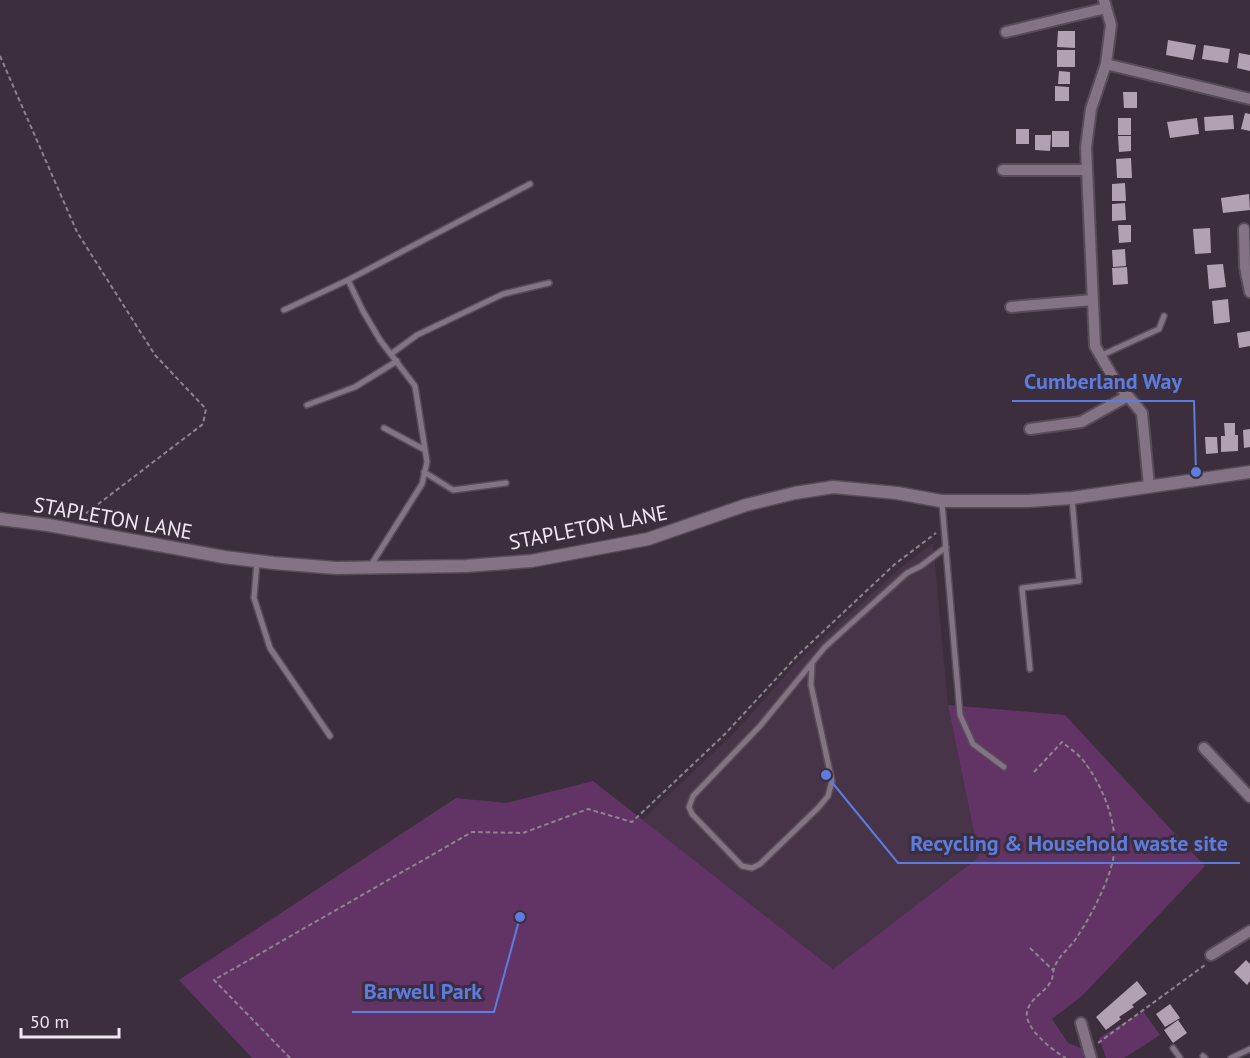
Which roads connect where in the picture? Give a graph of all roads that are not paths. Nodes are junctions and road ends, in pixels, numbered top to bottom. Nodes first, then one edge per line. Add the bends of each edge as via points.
1 (1105, 4) edge
2 (1006, 32) dead end
3 (1106, 64) junction
4 (1250, 99) edge
5 (1004, 170) dead end
6 (1087, 170) junction
7 (530, 184) dead end
8 (1244, 229) dead end
9 (348, 280) junction
10 (549, 284) dead end
11 (1250, 292) edge
12 (1093, 300) junction
13 (1011, 307) dead end
14 (284, 310) dead end
15 (1164, 316) dead end
16 (391, 354) junction
17 (1100, 356) junction
18 (396, 362) junction
19 (1128, 396) junction
20 (307, 405) dead end
21 (384, 428) dead end
22 (1030, 429) dead end
23 (425, 450) junction
24 (424, 472) junction
25 (1250, 472) edge
26 (506, 483) dead end
27 (1149, 486) junction
28 (1072, 498) junction
29 (941, 501) junction
30 (0, 519) edge
31 (946, 547) junction
32 (257, 561) junction
33 (370, 567) junction
34 (812, 664) junction
35 (1030, 669) dead end
36 (330, 736) dead end
37 (1204, 748) dead end
38 (1004, 767) dead end
39 (1250, 797) edge
40 (1250, 931) edge
41 (1211, 955) road end
42 (1081, 1023) dead end
43 (1173, 1048) dead end
44 (1250, 1049) edge
45 (1090, 1054) edge
46 (1180, 1058) edge
47 (1231, 1058) edge

1 - 2 street
1 - 3 street via 1111,25
3 - 4 street
3 - 6 street via 1091,109
5 - 6 street
6 - 12 street
7 - 9 lane
8 - 11 street
9 - 14 lane
9 - 16 lane
10 - 16 lane via 503,294 417,335
12 - 13 street
12 - 17 street via 1095,346
15 - 17 lane via 1159,329
16 - 18 lane
17 - 19 street
18 - 20 lane via 355,387
18 - 23 lane via 415,386
19 - 22 street via 1081,423
19 - 27 street via 1142,413
21 - 23 lane
23 - 24 lane
24 - 26 lane via 453,490
24 - 33 lane via 422,484
25 - 27 street, STAPLETON LANE
27 - 28 street, STAPLETON LANE
28 - 29 street, STAPLETON LANE
28 - 35 lane via 1078,581 1022,588
29 - 31 lane
29 - 33 street, STAPLETON LANE via 833,487 746,505 648,539 531,561
30 - 32 street, STAPLETON LANE
31 - 34 lane via 907,573 825,647
31 - 38 lane via 960,716 973,744
32 - 33 street, STAPLETON LANE
32 - 36 lane via 254,598 270,648
34 - 34 lane via 811,686 832,781 828,796 760,864 752,868 742,866 689,807 693,796
37 - 39 street
40 - 41 street
42 - 45 street
43 - 46 lane
44 - 47 lane

